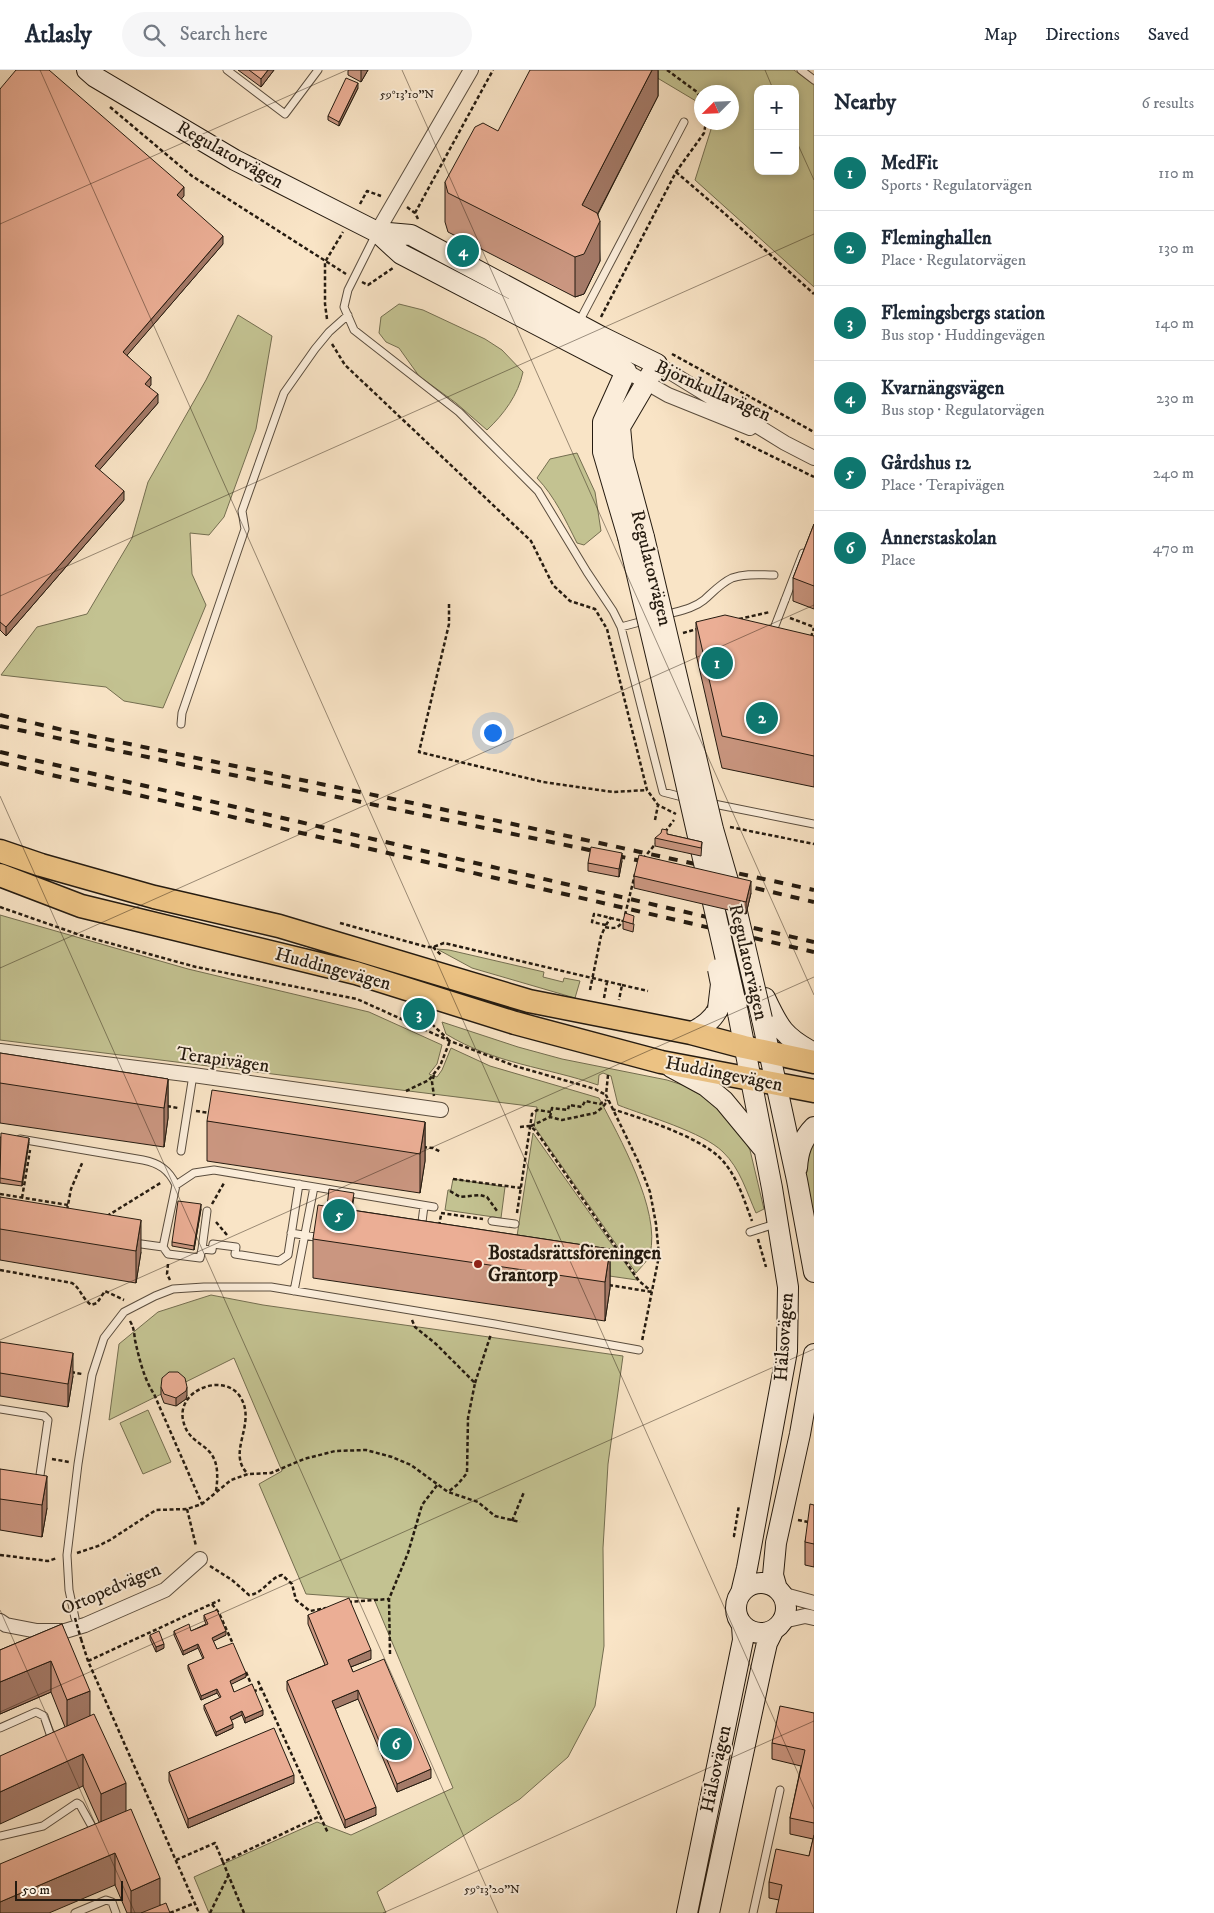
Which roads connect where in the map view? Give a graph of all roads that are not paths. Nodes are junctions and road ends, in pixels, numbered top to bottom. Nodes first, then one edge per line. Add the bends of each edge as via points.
1 (87, 70) edge
2 (227, 70) edge
3 (318, 70) edge
4 (471, 70) edge
5 (801, 70) edge
6 (814, 80) edge
7 (684, 122) dead end
8 (377, 232) junction
9 (348, 315) junction
10 (578, 324) junction
11 (636, 353) junction
12 (657, 364) junction
13 (626, 371) junction
14 (646, 383) junction
15 (785, 443) junction
16 (814, 458) edge
17 (636, 537) junction
18 (808, 542) edge
19 (774, 575) dead end
20 (621, 627) junction
21 (773, 630) edge
22 (181, 724) dead end
23 (684, 818) junction
24 (814, 824) edge
25 (0, 851) edge
26 (0, 875) edge
27 (769, 1020) junction
28 (691, 1033) junction
29 (744, 1047) junction
30 (0, 1051) edge
31 (769, 1053) junction
32 (814, 1053) edge
33 (661, 1062) junction
34 (814, 1062) edge
35 (193, 1075) junction
36 (751, 1079) junction
37 (776, 1084) junction
38 (814, 1091) edge
39 (441, 1110) road end
40 (814, 1127) edge
41 (16, 1138) edge
42 (181, 1151) dead end
43 (765, 1151) junction
44 (797, 1180) junction
45 (174, 1181) junction
46 (299, 1184) junction
47 (314, 1187) junction
48 (424, 1206) junction
49 (434, 1208) dead end
50 (207, 1211) road end
51 (492, 1221) road end
52 (778, 1223) junction
53 (515, 1224) road end
54 (750, 1232) dead end
55 (291, 1233) junction
56 (421, 1234) edge
57 (306, 1236) junction
58 (331, 1239) edge
59 (130, 1242) edge
60 (163, 1247) junction
61 (202, 1249) junction
62 (288, 1255) junction
63 (301, 1257) junction
64 (814, 1272) edge
65 (294, 1291) junction
66 (639, 1350) road end
67 (814, 1354) edge
68 (0, 1409) edge
69 (38, 1487) edge
70 (200, 1560) road end
71 (779, 1591) junction
72 (740, 1593) junction
73 (814, 1603) edge
74 (75, 1618) road end
75 (814, 1618) edge
76 (0, 1622) edge
77 (742, 1626) junction
78 (778, 1626) junction
79 (0, 1728) edge
80 (56, 1754) edge
81 (780, 1790) dead end
82 (0, 1836) edge
83 (100, 1842) edge
84 (75, 1913) edge
85 (116, 1913) edge
86 (686, 1913) edge
87 (709, 1913) edge
88 (753, 1913) edge

1 - 8 street, Regulatorvägen via 235,160
2 - 3 lane via 285,114
4 - 8 street
5 - 6 lane
7 - 10 lane
8 - 9 lane via 348,290 344,307
8 - 10 street, Regulatorvägen via 411,236
8 - 13 street, Regulatorvägen via 401,254
9 - 20 lane via 354,330 459,412 538,491
9 - 22 lane via 329,332 284,393 242,511 244,529
10 - 11 street, Regulatorvägen
11 - 12 street, Regulatorvägen
11 - 13 street
12 - 14 street, Regulatorvägen
12 - 15 street, Björnkullavägen
13 - 14 street, Björnkullavägen
13 - 17 street, Regulatorvägen via 603,422 603,452
14 - 15 street, Björnkullavägen
14 - 17 street, Regulatorvägen via 620,427
15 - 16 street, Björnkullavägen
17 - 23 street, Regulatorvägen, bridge via 675,736
17 - 27 street, Regulatorvägen, bridge via 749,962
18 - 21 lane, bridge
19 - 20 lane via 745,575 730,579 693,607
20 - 24 lane via 663,792
23 - 28 street, bridge via 721,984 714,1016
23 - 29 street, Regulatorvägen, bridge via 738,1013
25 - 28 main road, Huddingevägen via 154,897 279,926 529,1001
26 - 33 main road, Huddingevägen via 82,906 356,973 515,1023
27 - 31 street, Regulatorvägen
27 - 32 street
28 - 29 main road, Huddingevägen
29 - 31 main road, Huddingevägen
29 - 36 street, Regulatorvägen
30 - 35 street, Terapivägen
31 - 34 main road, Huddingevägen
31 - 37 street, Regulatorvägen
33 - 36 main road, Huddingevägen
33 - 43 street via 706,1086 724,1101
35 - 39 street, Terapivägen
35 - 42 lane
36 - 37 main road, Huddingevägen
36 - 43 street, Hälsovägen
37 - 38 main road, Huddingevägen
37 - 44 street, Hälsovägen
40 - 44 street via 800,1146
41 - 45 lane via 154,1162 164,1168
43 - 52 street, Hälsovägen
44 - 64 street, Hälsovägen
45 - 46 lane via 214,1170
45 - 60 lane
46 - 47 lane
46 - 55 lane
47 - 48 lane
47 - 57 lane
48 - 49 lane
48 - 56 lane
50 - 61 lane
51 - 53 lane
52 - 54 lane
52 - 72 street, Hälsovägen via 788,1287 787,1350
55 - 57 lane
55 - 62 lane
57 - 58 lane
57 - 63 lane
59 - 60 lane
60 - 61 lane via 168,1254 200,1258
61 - 62 lane via 212,1250 213,1244 236,1247 235,1254 279,1261
62 - 63 lane
63 - 65 lane
65 - 66 lane
65 - 74 lane via 246,1286 173,1289 124,1312 104,1338 92,1375 68,1554 69,1590
67 - 71 street, Hälsovägen via 776,1543 773,1575
68 - 69 lane via 44,1416 48,1420
70 - 76 street, Ortopedvägen via 165,1590 85,1625 65,1631 37,1631
71 - 72 street via 768,1584 758,1583
71 - 73 street
71 - 78 street via 786,1609
72 - 77 street via 735,1607
75 - 78 street via 805,1616
77 - 78 street via 754,1633 766,1633
77 - 86 street, Hälsovägen via 741,1647
78 - 87 street, Hälsovägen via 767,1643
79 - 80 lane via 36,1712 44,1716
81 - 88 lane
82 - 83 lane via 43,1826 78,1804
84 - 85 lane via 106,1900 112,1902

